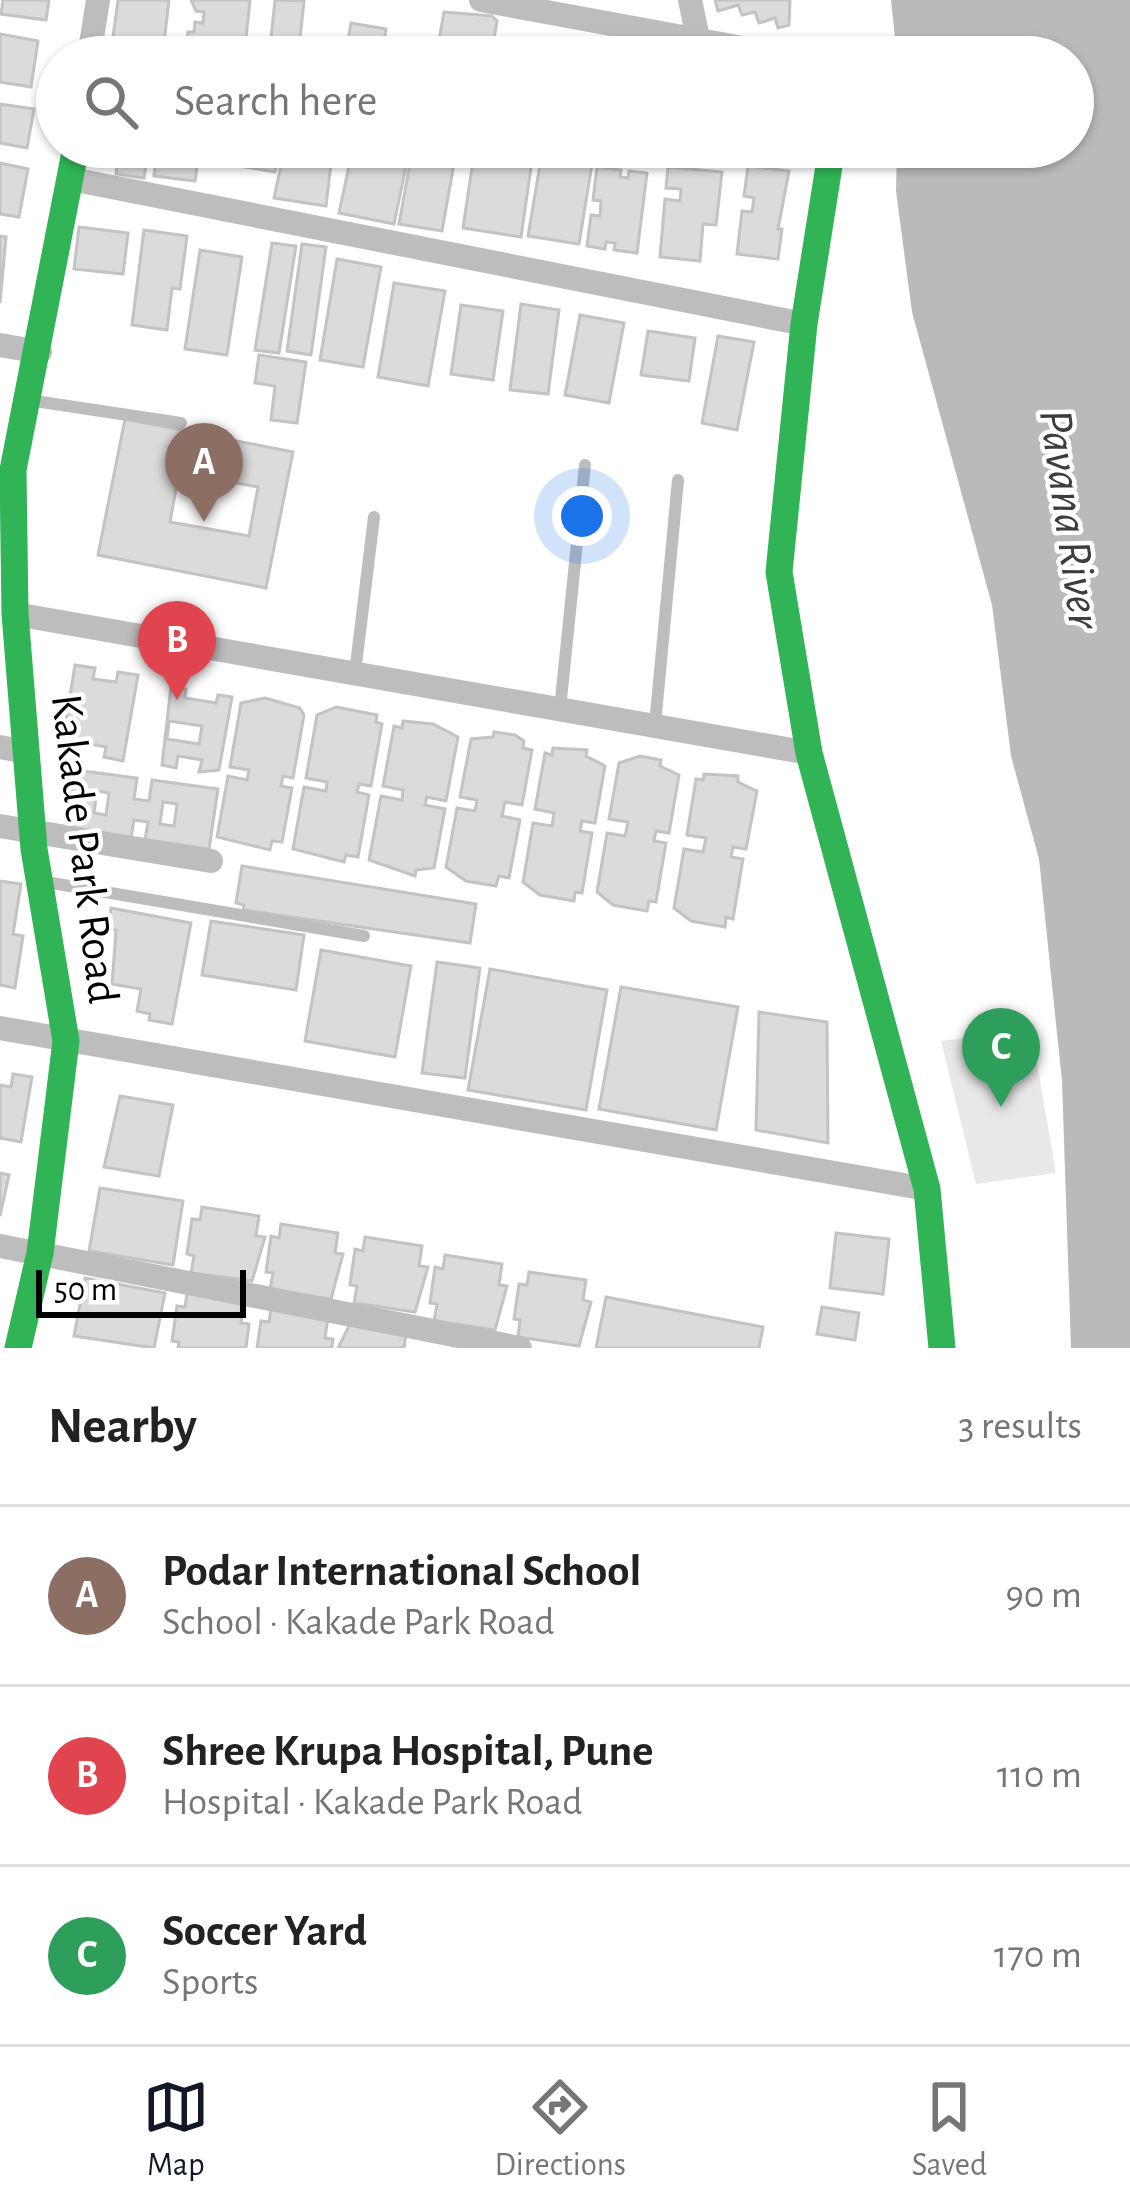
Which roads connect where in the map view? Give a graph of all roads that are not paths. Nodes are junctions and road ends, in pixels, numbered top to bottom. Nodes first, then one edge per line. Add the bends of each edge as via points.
1 (98, 0) edge
2 (481, 0) edge
3 (690, 0) edge
4 (92, 36) edge
5 (687, 36) edge
6 (698, 36) edge
7 (73, 168) edge
8 (829, 168) edge
9 (71, 179) junction
10 (804, 323) junction
11 (0, 345) edge
12 (40, 352) junction
13 (27, 400) junction
14 (181, 423) dead end
15 (585, 465) dead end
16 (7, 468) edge
17 (678, 480) dead end
18 (374, 517) dead end
19 (7, 534) edge
20 (14, 614) junction
21 (10, 663) edge
22 (355, 673) junction
23 (560, 709) junction
24 (655, 725) junction
25 (13, 749) edge
26 (809, 753) junction
27 (0, 826) edge
28 (32, 828) junction
29 (211, 861) dead end
30 (39, 880) junction
31 (364, 936) dead end
32 (0, 1028) edge
33 (66, 1040) junction
34 (927, 1189) junction
35 (0, 1246) edge
36 (40, 1253) junction
37 (18, 1348) edge
38 (520, 1348) edge
39 (942, 1348) edge

1 - 4 street
2 - 5 street
3 - 6 street
7 - 9 street, Kakade Park Road
8 - 10 street
9 - 10 street
9 - 12 street, Kakade Park Road
10 - 26 street via 779,572
11 - 12 street
12 - 13 street, Kakade Park Road
13 - 14 lane
13 - 16 street, Kakade Park Road
15 - 23 lane
16 - 19 street, Kakade Park Road
17 - 24 lane
18 - 22 lane
19 - 20 street, Kakade Park Road
20 - 21 street, Kakade Park Road
20 - 22 street
21 - 25 street, Kakade Park Road
22 - 23 street
23 - 24 street
24 - 26 street
25 - 28 street, Kakade Park Road
26 - 34 street
27 - 28 street
28 - 29 street
28 - 30 street, Kakade Park Road
30 - 31 lane
30 - 33 street, Kakade Park Road
32 - 33 street
33 - 34 street
33 - 36 street, Kakade Park Road
34 - 39 street
35 - 36 street
36 - 37 street, Kakade Park Road
36 - 38 street

